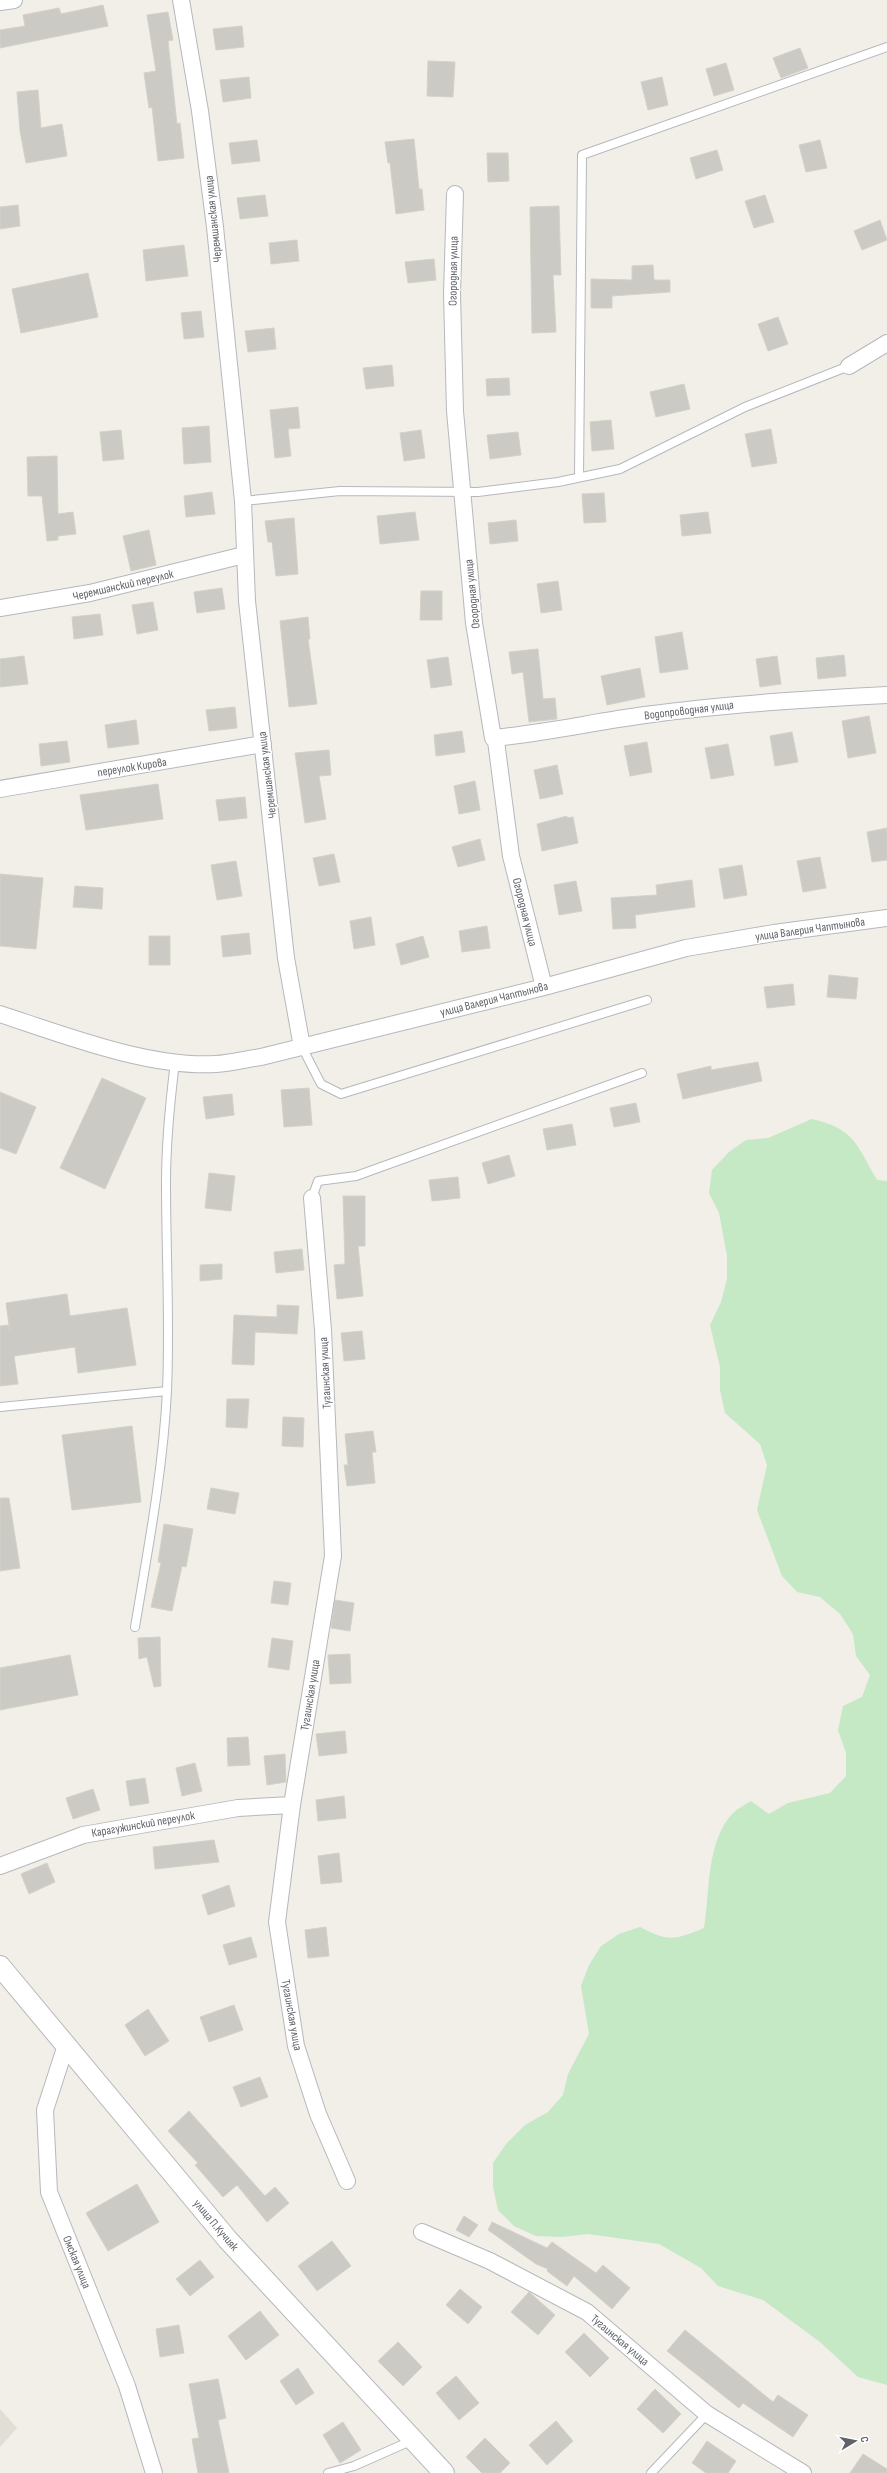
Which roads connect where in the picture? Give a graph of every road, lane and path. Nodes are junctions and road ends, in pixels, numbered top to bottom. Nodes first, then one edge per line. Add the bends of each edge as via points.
1 (14, 0) edge
2 (181, 0) edge
3 (0, 2) edge
4 (887, 47) edge
5 (455, 194) dead end
6 (887, 342) edge
7 (849, 366) joint
8 (579, 477) junction
9 (462, 492) junction
10 (243, 501) junction
11 (244, 554) junction
12 (0, 608) edge
13 (887, 695) edge
14 (493, 738) junction
15 (263, 744) junction
16 (0, 789) edge
17 (887, 918) edge
18 (544, 987) junction
19 (647, 1000) dead end
20 (0, 1014) edge
21 (302, 1047) junction
22 (175, 1062) junction
23 (642, 1073) dead end
24 (312, 1198) joint
25 (167, 1391) junction
26 (0, 1407) edge
27 (135, 1627) dead end
28 (292, 1805) junction
29 (0, 1866) edge
30 (0, 1966) edge
31 (66, 2045) junction
32 (347, 2181) dead end
33 (422, 2232) dead end
34 (707, 2414) junction
35 (413, 2440) junction
36 (154, 2473) edge
37 (328, 2473) edge
38 (444, 2473) edge
39 (651, 2473) edge
40 (803, 2473) edge

1 - 3 street
2 - 10 street, Черемшанская улица via 200,111 215,227
4 - 8 lane via 582,156
5 - 9 street, Огородная улица via 452,294 455,411
6 - 7 street
7 - 8 lane via 745,407 620,469
8 - 9 lane via 478,492
9 - 10 lane via 340,491
9 - 14 street, Огородная улица via 474,623
10 - 11 street, Черемшанская улица
11 - 12 street, Черемшанский переулок via 90,593
11 - 15 street, Черемшанская улица
13 - 14 street, Водопроводная улица via 743,704 645,715
14 - 18 street, Огородная улица via 496,741 512,856
15 - 16 street, переулок Кирова
15 - 21 street, Черемшанская улица via 286,958
17 - 18 street, улица Валерия Чаптынова via 686,948
18 - 21 street, улица Валерия Чаптынова
19 - 21 lane via 341,1094 321,1084
20 - 22 street, улица Валерия Чаптынова via 102,1047
21 - 22 street, улица Валерия Чаптынова via 216,1064
22 - 25 lane via 168,1117 166,1183 169,1314
23 - 24 lane via 356,1176 318,1181
24 - 28 street, Тугаинская улица via 323,1330 333,1556
25 - 26 lane
25 - 27 lane via 162,1460
28 - 29 street, Карагужинский переулок via 238,1808 83,1835
28 - 32 street, Тугаинская улица via 277,1922 296,2046 318,2114
30 - 31 street, улица П.Кучияк
31 - 35 street, улица П.Кучияк via 228,2240
31 - 36 street, Омская улица via 45,2110 49,2192 127,2386
33 - 34 street, Тугаинская улица via 490,2261 587,2312
34 - 39 lane
34 - 40 street, Тугаинская улица
35 - 37 lane via 354,2466
35 - 38 street, улица П.Кучияк

